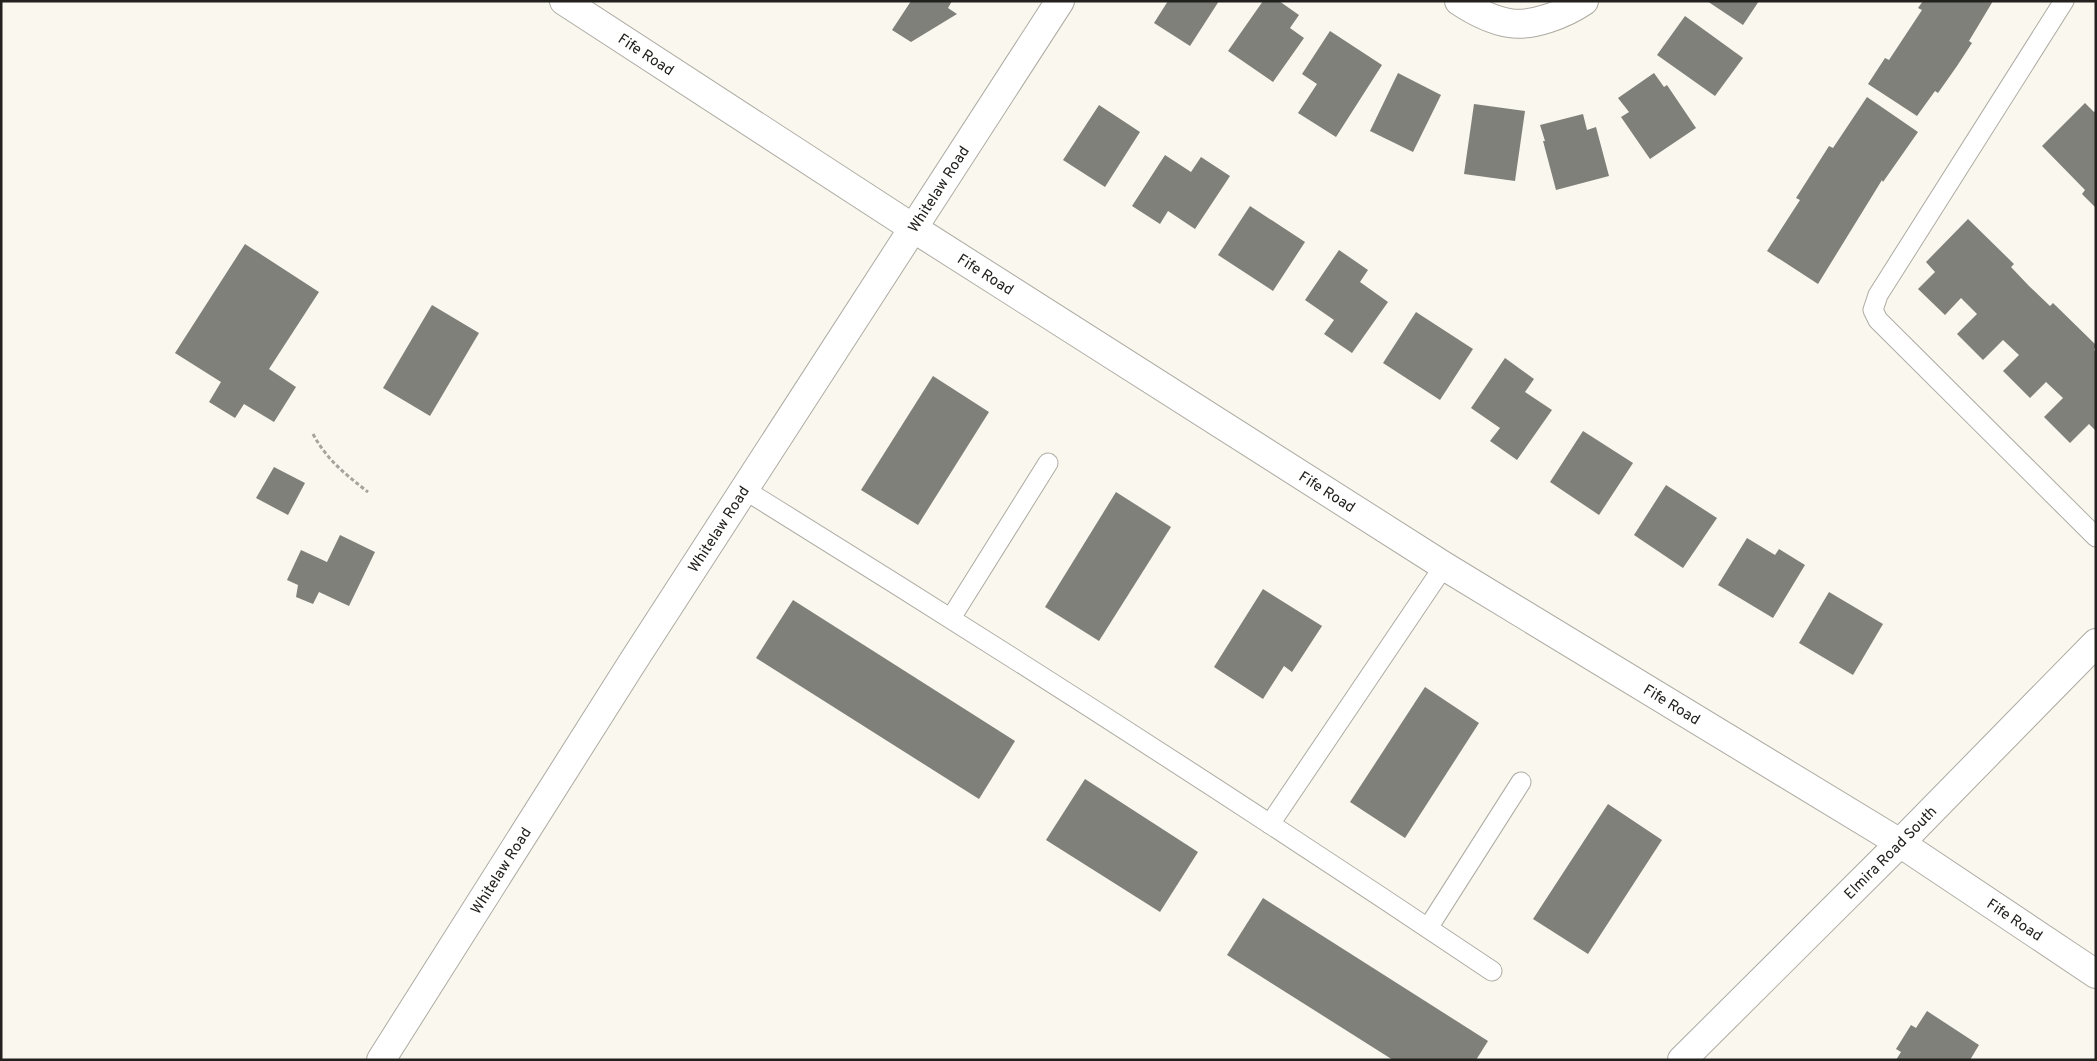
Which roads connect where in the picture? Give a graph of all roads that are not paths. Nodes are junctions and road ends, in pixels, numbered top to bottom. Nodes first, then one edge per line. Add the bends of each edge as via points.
1 (564, 1) edge
2 (1060, 1) edge
3 (1459, 1) edge
4 (1584, 1) edge
5 (2064, 1) edge
6 (913, 228) junction
7 (1048, 463) dead end
8 (745, 490) junction
9 (2096, 537) edge
10 (1444, 566) junction
11 (951, 618) junction
12 (2096, 644) edge
13 (1521, 782) dead end
14 (1270, 824) junction
15 (1900, 843) junction
16 (1428, 928) junction
17 (1492, 971) dead end
18 (2096, 974) edge
19 (381, 1060) edge
20 (1682, 1060) edge

1 - 6 street, Fife Road
2 - 6 street, Whitelaw Road
3 - 4 street via 1477,12 1510,23 1545,20
5 - 9 lane via 1878,295 1873,310 1878,320
6 - 8 street, Whitelaw Road
6 - 10 street, Fife Road
7 - 11 lane
8 - 11 lane
8 - 19 street, Whitelaw Road
10 - 14 lane
10 - 15 street, Fife Road
11 - 14 lane
12 - 15 street, Elmira Road South
13 - 16 lane
14 - 16 lane
15 - 18 street, Fife Road
15 - 20 street, Elmira Road South
16 - 17 lane

